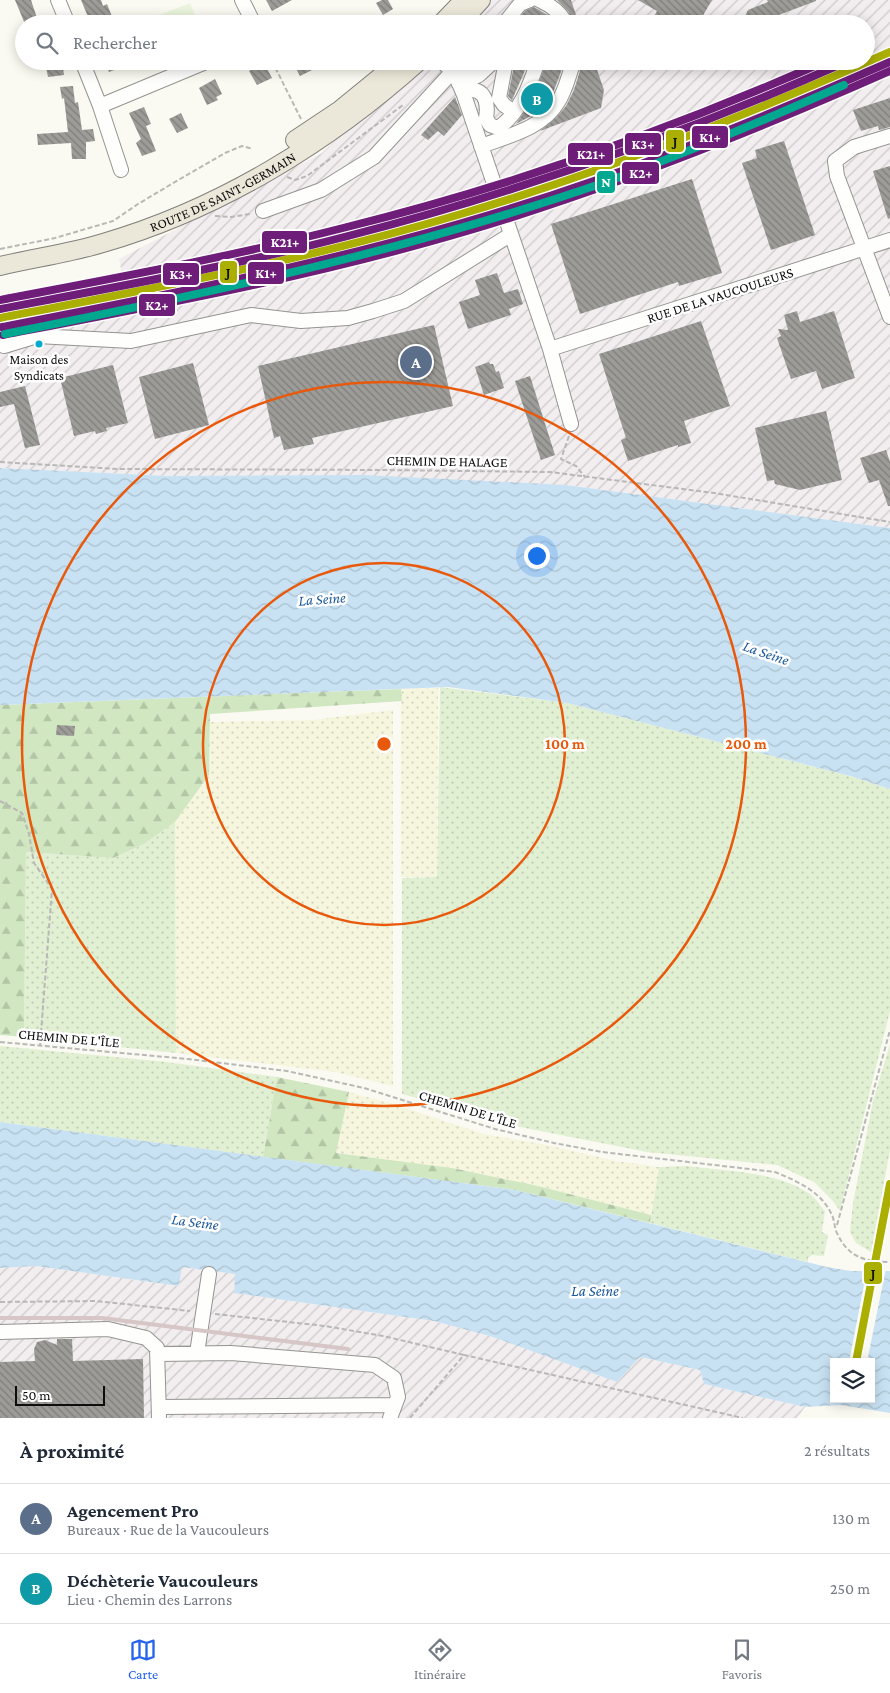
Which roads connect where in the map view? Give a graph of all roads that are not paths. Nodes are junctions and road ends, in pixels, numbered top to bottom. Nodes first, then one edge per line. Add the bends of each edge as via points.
1 (58, 0) edge
2 (242, 0) edge
3 (464, 0) edge
4 (481, 0) edge
5 (530, 0) edge
6 (539, 0) edge
7 (64, 15) edge
8 (250, 15) edge
9 (450, 15) edge
10 (467, 15) edge
11 (511, 15) edge
12 (560, 15) edge
13 (86, 70) edge
14 (186, 70) edge
15 (389, 70) edge
16 (409, 70) edge
17 (466, 70) edge
18 (484, 70) edge
19 (504, 70) edge
20 (535, 70) edge
21 (571, 70) edge
22 (452, 73) edge
23 (100, 106) junction
24 (514, 112) junction
25 (890, 136) edge
26 (481, 146) junction
27 (121, 170) dead end
28 (263, 211) dead end
29 (510, 235) junction
30 (890, 240) edge
31 (865, 248) junction
32 (33, 258) junction
33 (0, 266) edge
34 (890, 317) edge
35 (4, 346) dead end
36 (550, 349) junction
37 (571, 424) road end
38 (209, 1274) dead end
39 (0, 1332) edge
40 (197, 1353) junction
41 (158, 1354) junction
42 (393, 1412) edge
43 (159, 1413) edge

1 - 7 street
2 - 8 street
3 - 9 main road
4 - 10 main road
5 - 11 street via 520,4
6 - 12 street
13 - 23 street
14 - 23 street
15 - 32 main road via 340,110 239,174 178,205
16 - 32 main road, ROUTE DE SAINT-GERMAIN via 327,134 226,193 161,223 104,243
17 - 22 street
18 - 22 street via 479,75
19 - 24 street via 499,98
20 - 24 street via 529,88
21 - 26 street via 559,101 548,116 529,128
22 - 24 street via 471,89 479,91 485,99 486,118 490,125 498,128
22 - 26 street
22 - 28 street via 374,157 321,190
23 - 27 street
25 - 31 street via 854,148 835,161 837,176
26 - 29 street
29 - 35 street via 404,301 348,318 301,321 252,316 131,340 37,336
29 - 36 street
30 - 31 street, RUE DE LA VAUCOULEURS
31 - 34 street
31 - 36 street, RUE DE LA VAUCOULEURS
32 - 33 main road, ROUTE DE SAINT-GERMAIN
36 - 37 street
38 - 40 street
39 - 41 street via 108,1329 146,1338 157,1348
40 - 41 street
40 - 42 street via 375,1364 394,1378 398,1397
41 - 43 street
42 - 43 street

